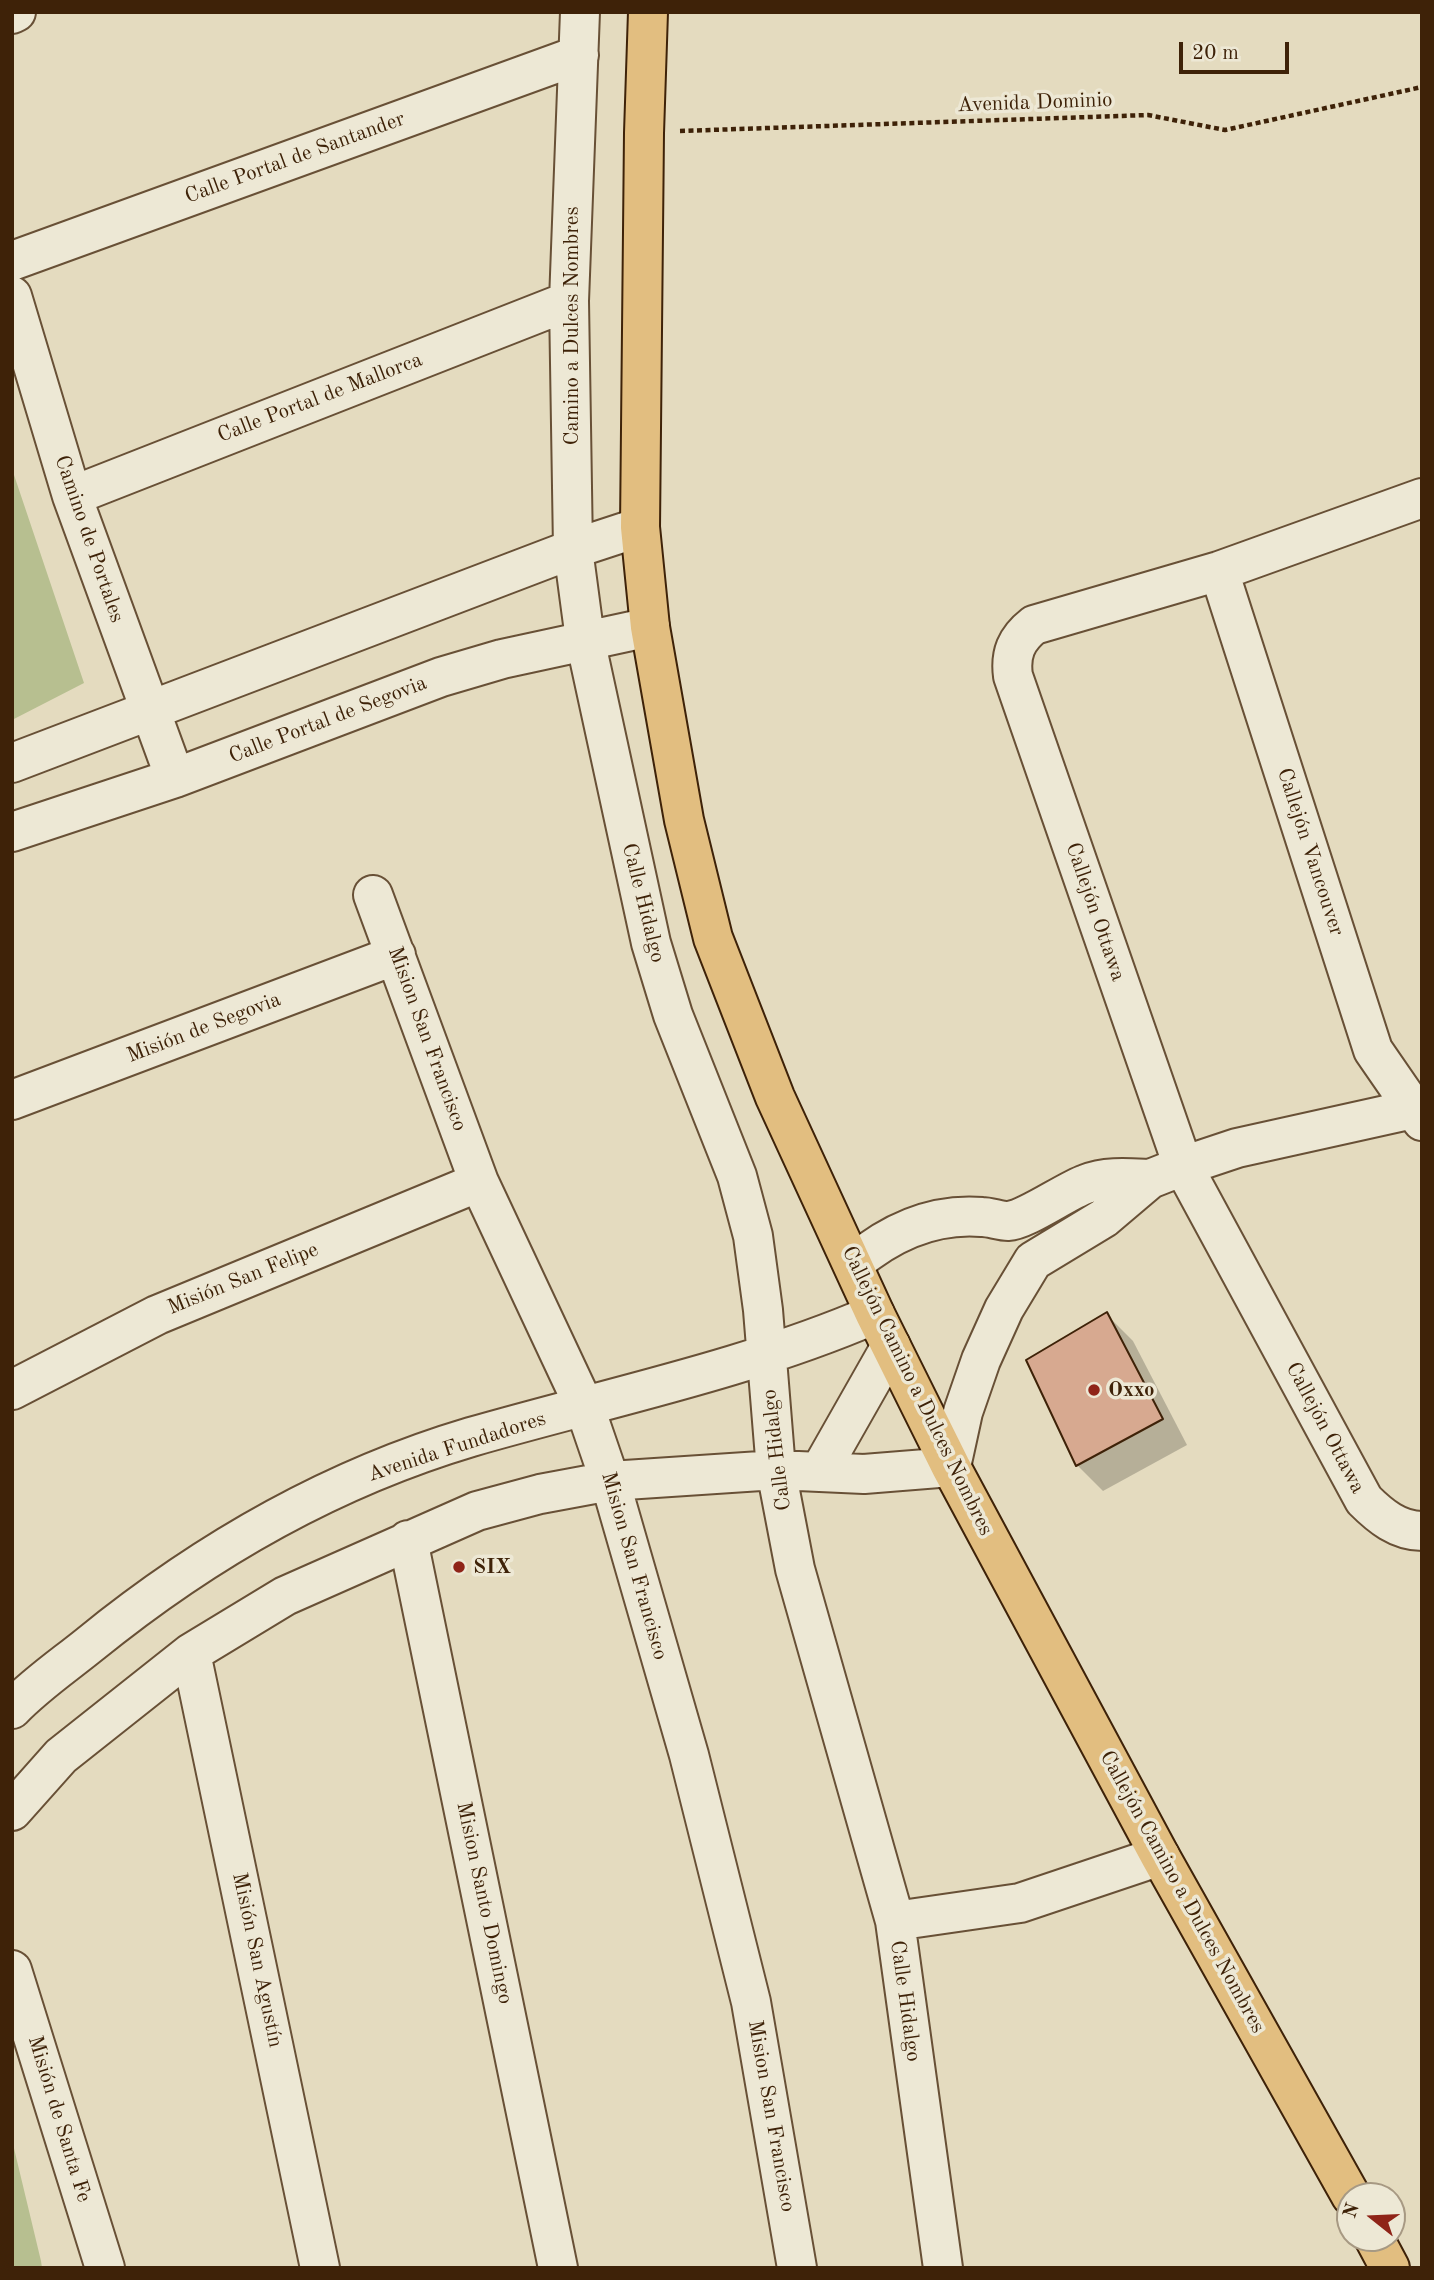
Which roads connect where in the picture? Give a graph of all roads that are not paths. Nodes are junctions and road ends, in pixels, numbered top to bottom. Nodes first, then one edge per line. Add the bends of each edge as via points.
1 (580, 12) edge
2 (648, 12) edge
3 (579, 55) junction
4 (12, 261) edge
5 (12, 296) edge
6 (569, 301) junction
7 (72, 496) junction
8 (1422, 498) edge
9 (640, 527) junction
10 (573, 549) junction
11 (1219, 571) junction
12 (650, 627) junction
13 (585, 639) junction
14 (150, 710) junction
15 (12, 763) edge
16 (175, 778) junction
17 (12, 832) edge
18 (373, 895) dead end
19 (396, 955) junction
20 (12, 1100) edge
21 (1419, 1112) edge
22 (1166, 1172) junction
23 (479, 1182) junction
24 (1010, 1221) junction
25 (1033, 1261) junction
26 (854, 1263) junction
27 (883, 1330) junction
28 (766, 1354) junction
29 (12, 1390) edge
30 (585, 1408) junction
31 (951, 1467) junction
32 (776, 1471) junction
33 (820, 1471) junction
34 (610, 1481) junction
35 (1422, 1531) edge
36 (408, 1540) junction
37 (191, 1653) junction
38 (12, 1709) edge
39 (12, 1811) edge
40 (1160, 1856) junction
41 (895, 1921) junction
42 (12, 1970) edge
43 (1343, 2182) edge
44 (1381, 2252) edge
45 (106, 2268) edge
46 (320, 2268) edge
47 (558, 2268) edge
48 (797, 2268) edge
49 (943, 2268) edge
50 (1390, 2268) edge

1 - 3 street, Camino a Dulces Nombres
2 - 9 main road
3 - 4 street, Calle Portal de Santander
3 - 6 street, Camino a Dulces Nombres
5 - 7 street, Camino de Portales
6 - 7 street, Calle Portal de Mallorca
6 - 10 street, Camino a Dulces Nombres
7 - 14 street, Camino de Portales
8 - 11 street, Callejón Ottawa
9 - 10 street
9 - 12 main road, Callejón Camino a Dulces Nombres
10 - 13 street, Camino a Dulces Nombres
10 - 14 street
11 - 21 street, Callejón Vancouver via 1374,1050
11 - 22 street, Callejón Ottawa via 1034,625 1019,640 1011,661
12 - 13 street, Calle Portal de Segovia
12 - 26 main road, Callejón Camino a Dulces Nombres via 684,820 713,938 775,1097
13 - 16 street, Calle Portal de Segovia via 441,677
13 - 28 street, Calle Hidalgo via 651,943 673,1015 747,1209 759,1272
14 - 15 street
14 - 16 street, Camino de Portales
16 - 17 street, Calle Portal de Segovia
18 - 19 street, Mision San Francisco
19 - 20 street, Misión de Segovia
19 - 23 street, Mision San Francisco
21 - 22 street via 1237,1148
22 - 24 street via 1086,1183
22 - 25 street via 1104,1218
22 - 35 street, Callejón Ottawa via 1364,1500 1400,1527
23 - 29 street, Misión San Felipe via 157,1315
23 - 30 street, Mision San Francisco
24 - 25 street
24 - 26 street via 982,1217 926,1222 875,1245
25 - 31 street via 981,1360
26 - 27 main road, Callejón Camino a Dulces Nombres
27 - 28 street, Avenida Fundadores via 821,1337
27 - 31 main road, Callejón Camino a Dulces Nombres
27 - 33 street
28 - 30 street, Avenida Fundadores
28 - 32 street, Calle Hidalgo
30 - 34 street, Mision San Francisco
30 - 38 street, Avenida Fundadores via 470,1438 371,1472 241,1536 141,1602
31 - 33 street via 908,1473
31 - 40 main road, Callejón Camino a Dulces Nombres
32 - 33 street
32 - 34 street
32 - 41 street, Calle Hidalgo via 794,1569
34 - 36 street via 477,1511
34 - 48 street, Mision San Francisco via 689,1755 751,2002
36 - 37 street via 285,1596
36 - 47 street, Mision Santo Domingo
37 - 39 street via 61,1756
37 - 46 street, Misión San Agustín
40 - 41 street via 1020,1903
40 - 43 main road, Callejón Camino a Dulces Nombres
41 - 49 street, Calle Hidalgo
42 - 45 street, Misión de Santa Fe
44 - 50 main road

